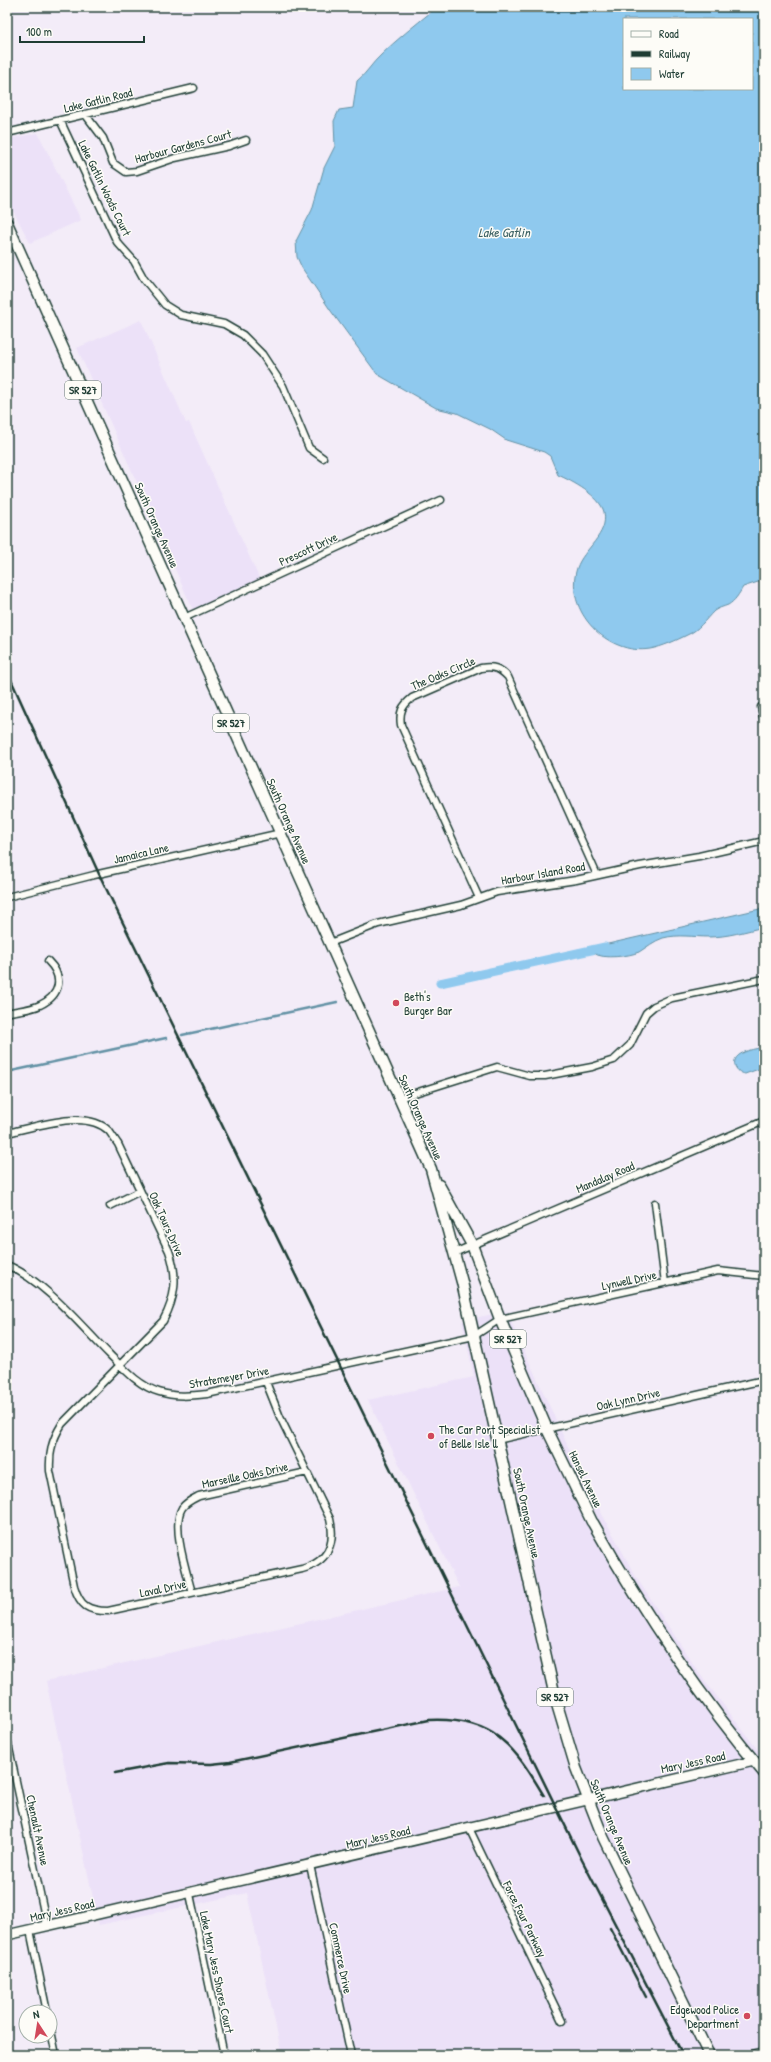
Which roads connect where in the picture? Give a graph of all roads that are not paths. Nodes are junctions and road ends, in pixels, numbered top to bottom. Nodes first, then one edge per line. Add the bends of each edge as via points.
1 (194, 88) dead end
2 (85, 114) junction
3 (60, 120) junction
4 (7, 133) edge
5 (246, 140) dead end
6 (7, 223) edge
7 (323, 458) dead end
8 (442, 500) dead end
9 (184, 618) junction
10 (761, 707) dead end
11 (764, 721) edge
12 (281, 833) junction
13 (764, 841) edge
14 (597, 875) junction
15 (7, 897) edge
16 (479, 898) junction
17 (330, 943) junction
18 (48, 961) dead end
19 (764, 979) edge
20 (7, 1013) edge
21 (399, 1098) junction
22 (764, 1121) edge
23 (7, 1133) edge
24 (431, 1169) junction
25 (140, 1191) junction
26 (655, 1203) dead end
27 (110, 1206) dead end
28 (472, 1245) junction
29 (454, 1253) junction
30 (7, 1265) edge
31 (764, 1276) edge
32 (665, 1283) junction
33 (500, 1319) junction
34 (474, 1336) junction
35 (120, 1365) junction
36 (764, 1380) edge
37 (266, 1382) junction
38 (547, 1429) junction
39 (497, 1440) junction
40 (307, 1472) junction
41 (192, 1593) junction
42 (7, 1739) edge
43 (754, 1761) junction
44 (764, 1773) edge
45 (587, 1798) junction
46 (469, 1828) junction
47 (310, 1865) junction
48 (190, 1894) junction
49 (47, 1926) junction
50 (30, 1930) junction
51 (7, 1935) edge
52 (45, 2004) edge
53 (562, 2021) dead end
54 (54, 2044) edge
55 (764, 2052) edge
56 (56, 2055) edge
57 (224, 2055) edge
58 (351, 2055) edge
59 (709, 2055) edge
60 (748, 2055) edge

1 - 2 street, Lake Gatlin Road
2 - 3 street, Lake Gatlin Road
2 - 5 street, Harbour Gardens Court via 104,138 113,163 126,172 138,171 174,158
3 - 4 street, Lake Gatlin Road
3 - 7 street, Lake Gatlin Woods Court via 117,242 134,261 144,280 165,305 181,315 224,324 243,334 262,354 283,386 309,448
6 - 9 main road, South Orange Avenue / SR 527
8 - 9 street, Prescott Drive
9 - 12 main road, South Orange Avenue / SR 527
10 - 11 street
12 - 15 street, Jamaica Lane
12 - 17 main road, South Orange Avenue / SR 527
13 - 14 street, Harbour Island Road
14 - 16 street, Harbour Island Road via 497,892
14 - 16 street, The Oaks Circle via 508,676 492,666 481,668 412,698 403,705 399,715 401,725
16 - 17 street, Harbour Island Road via 461,905 378,924
17 - 21 main road, South Orange Avenue / SR 527
18 - 20 street via 58,974 58,984 53,996 39,1006
19 - 21 street via 661,1002 646,1013 622,1055 607,1063 545,1076 530,1076 497,1067
21 - 24 main road, South Orange Avenue / SR 527
22 - 28 street, Mandalay Road
23 - 25 street, Oak Tours Drive via 67,1120 83,1119 97,1123 109,1131 118,1144
24 - 28 main road, Hansel Avenue / SR 527
24 - 29 main road, South Orange Avenue / SR 527
25 - 27 street, Oak Tours Drive
25 - 35 street, Oak Tours Drive via 174,1264 174,1292 171,1306 163,1321
26 - 32 street
28 - 29 street, Mandalay Road
28 - 33 main road, Hansel Avenue / SR 527
29 - 34 main road, South Orange Avenue / SR 527
30 - 35 street, Stratemeyer Drive via 36,1283
31 - 32 street, Lynwell Drive via 718,1271
32 - 33 street, Lynwell Drive
33 - 34 street
33 - 38 main road, Hansel Avenue / SR 527
34 - 37 street, Stratemeyer Drive
34 - 39 main road, South Orange Avenue / SR 527
35 - 37 street, Stratemeyer Drive via 143,1385 172,1395 207,1394
35 - 41 street, Laval Drive via 62,1424 51,1445 50,1471 77,1596 88,1608 108,1611
36 - 38 street, Oak Lynn Drive
37 - 40 street, Laval Drive
38 - 39 street, Oak Lynn Drive
38 - 43 main road, Hansel Avenue / SR 527 via 593,1522 638,1600 706,1702
39 - 45 main road, South Orange Avenue / SR 527 via 556,1702
40 - 41 street, Marseille Oaks Drive via 199,1496 182,1508 178,1523
40 - 41 street, Laval Drive via 333,1530 332,1543 321,1561 302,1570
42 - 49 street, Chenault Avenue
43 - 44 main road, Hansel Avenue / SR 527
43 - 45 street, Mary Jess Road
45 - 46 street, Mary Jess Road
45 - 59 main road, South Orange Avenue / SR 527 via 610,1853
46 - 47 street, Mary Jess Road
46 - 53 street, Force Four Parkway
47 - 48 street, Mary Jess Road
47 - 58 street, Commerce Drive
48 - 49 street, Mary Jess Road
48 - 57 street, Lake Mary Jess Shores Court
49 - 50 street, Mary Jess Road
50 - 51 street, Mary Jess Road
50 - 52 street
54 - 56 street
55 - 60 street

